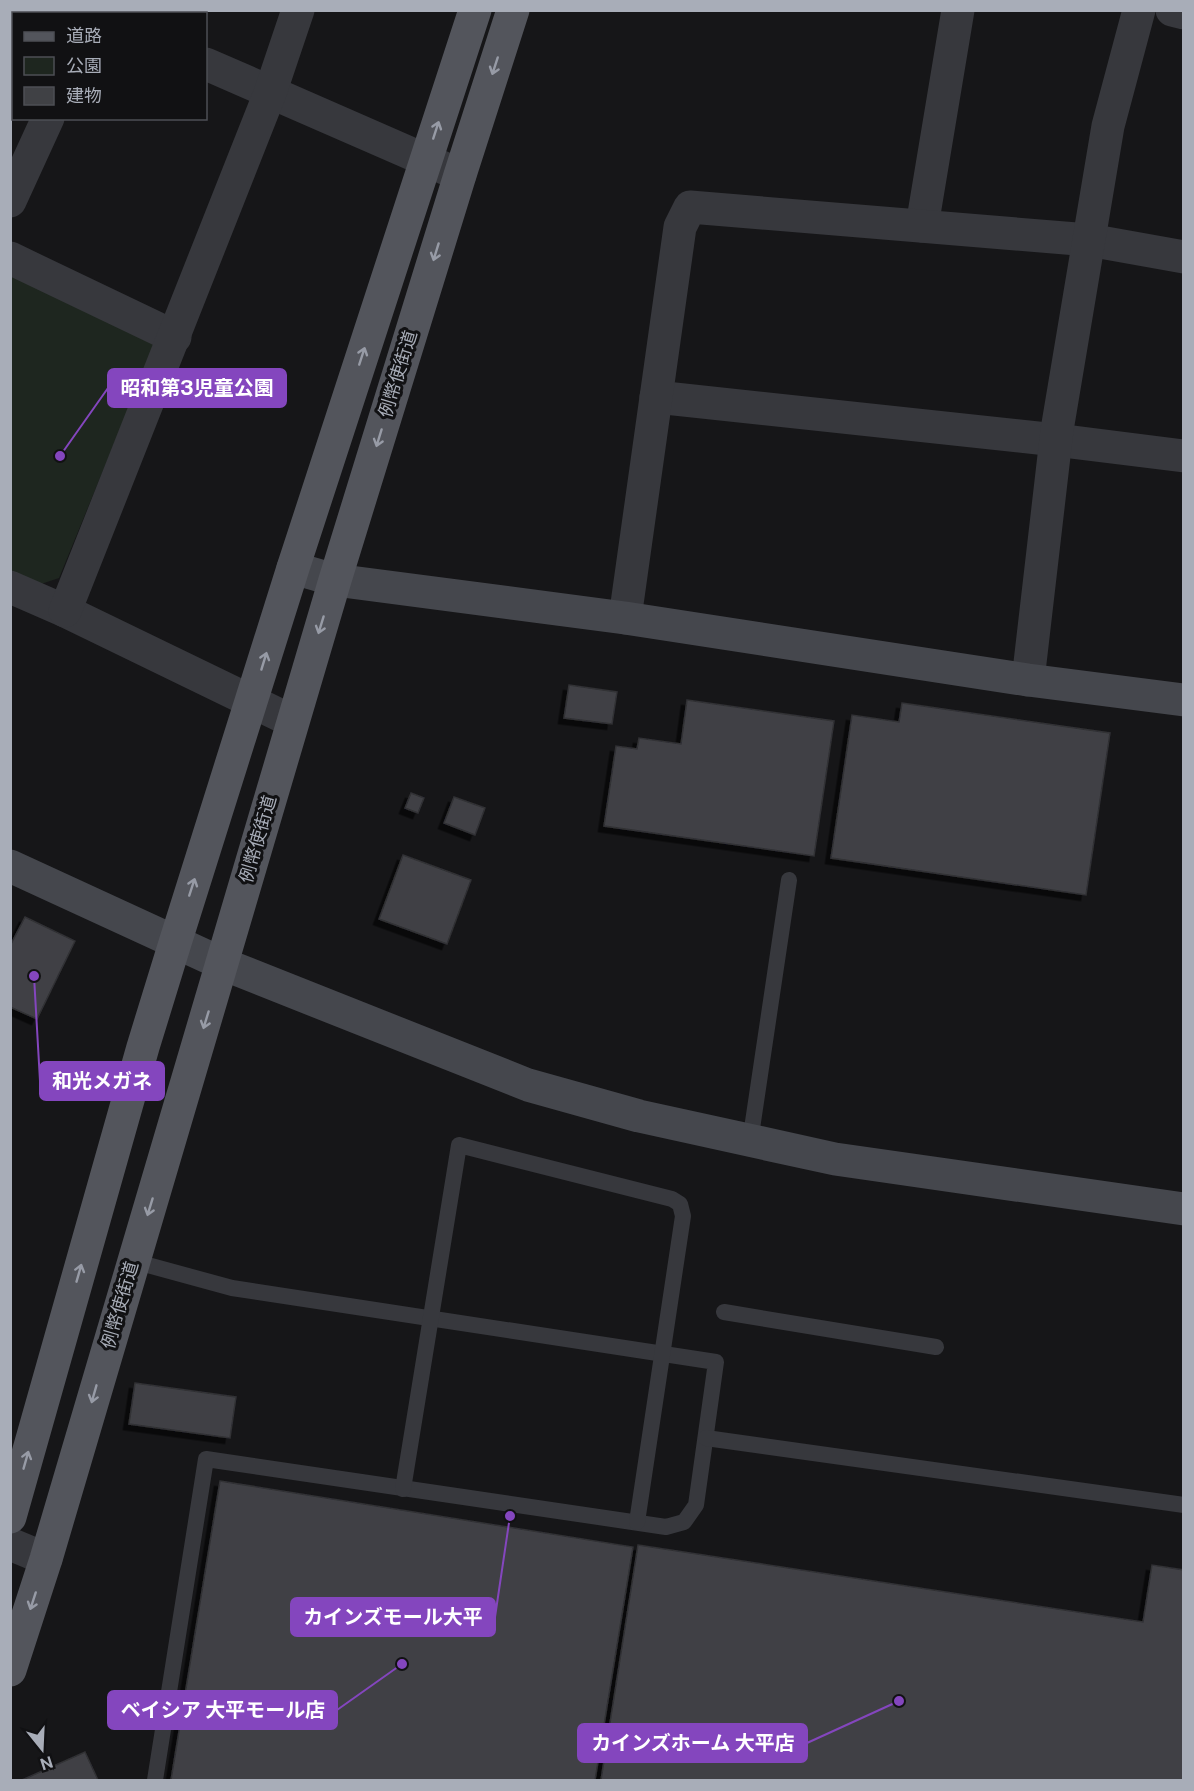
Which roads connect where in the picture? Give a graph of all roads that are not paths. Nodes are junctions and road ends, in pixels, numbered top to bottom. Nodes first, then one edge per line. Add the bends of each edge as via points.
1 (89, 10) edge
2 (298, 10) edge
3 (475, 10) edge
4 (513, 10) edge
5 (958, 10) edge
6 (1139, 10) edge
7 (1172, 10) edge
8 (96, 12) edge
9 (1184, 13) edge
10 (207, 64) edge
11 (270, 93) junction
12 (47, 120) edge
13 (425, 161) junction
14 (460, 175) junction
15 (10, 201) edge
16 (922, 226) junction
17 (1089, 240) junction
18 (1184, 257) edge
19 (10, 258) edge
20 (175, 337) junction
21 (656, 397) junction
22 (1056, 440) junction
23 (1184, 456) edge
24 (293, 568) junction
25 (335, 580) junction
26 (10, 587) edge
27 (65, 610) junction
28 (625, 618) junction
29 (1028, 680) junction
30 (1184, 700) edge
31 (251, 701) junction
32 (292, 721) junction
33 (10, 866) edge
34 (789, 880) dead end
35 (175, 943) junction
36 (223, 964) junction
37 (750, 1142) junction
38 (1184, 1209) edge
39 (133, 1261) junction
40 (724, 1312) dead end
41 (430, 1317) junction
42 (936, 1347) dead end
43 (662, 1353) junction
44 (706, 1438) junction
45 (403, 1489) junction
46 (1184, 1505) edge
47 (10, 1516) edge
48 (638, 1522) junction
49 (10, 1544) edge
50 (46, 1559) junction
51 (10, 1670) edge
52 (155, 1780) edge

1 - 8 street
2 - 11 street
13 -> 3 main road
4 -> 14 main road, 例幣使街道
5 - 16 street
6 - 17 street via 1108,126
7 - 9 street
10 - 11 street
11 - 13 street
11 - 20 street
12 - 15 street
13 - 14 street
24 -> 13 main road
14 -> 25 main road, 例幣使街道
16 - 17 street
16 - 21 street via 690,207 680,227
17 - 18 street
17 - 22 street
19 - 20 street
20 - 27 street
21 - 22 street
21 - 28 street
22 - 23 street
22 - 29 street
24 - 25 street
31 -> 24 main road
25 - 28 street
25 -> 32 main road, 例幣使街道
26 - 27 street
27 - 31 street
28 - 29 street
29 - 30 street
31 - 32 street
35 -> 31 main road
32 - 36 main road, 例幣使街道
33 - 35 street
34 - 37 lane
35 - 36 street
47 -> 35 main road
36 - 37 street via 528,1085
36 -> 39 main road, 例幣使街道
37 - 38 street via 835,1159
39 - 41 lane via 232,1288
39 -> 50 main road, 例幣使街道
40 - 42 lane
41 - 43 lane
41 - 43 lane via 459,1145 680,1204 682,1216
41 - 45 lane
43 - 44 lane via 716,1362
43 - 48 lane
44 - 46 lane
44 - 48 lane via 696,1505 684,1522 666,1527
45 - 48 lane
45 - 52 lane via 206,1459
49 - 50 street
50 -> 51 main road, 例幣使街道

